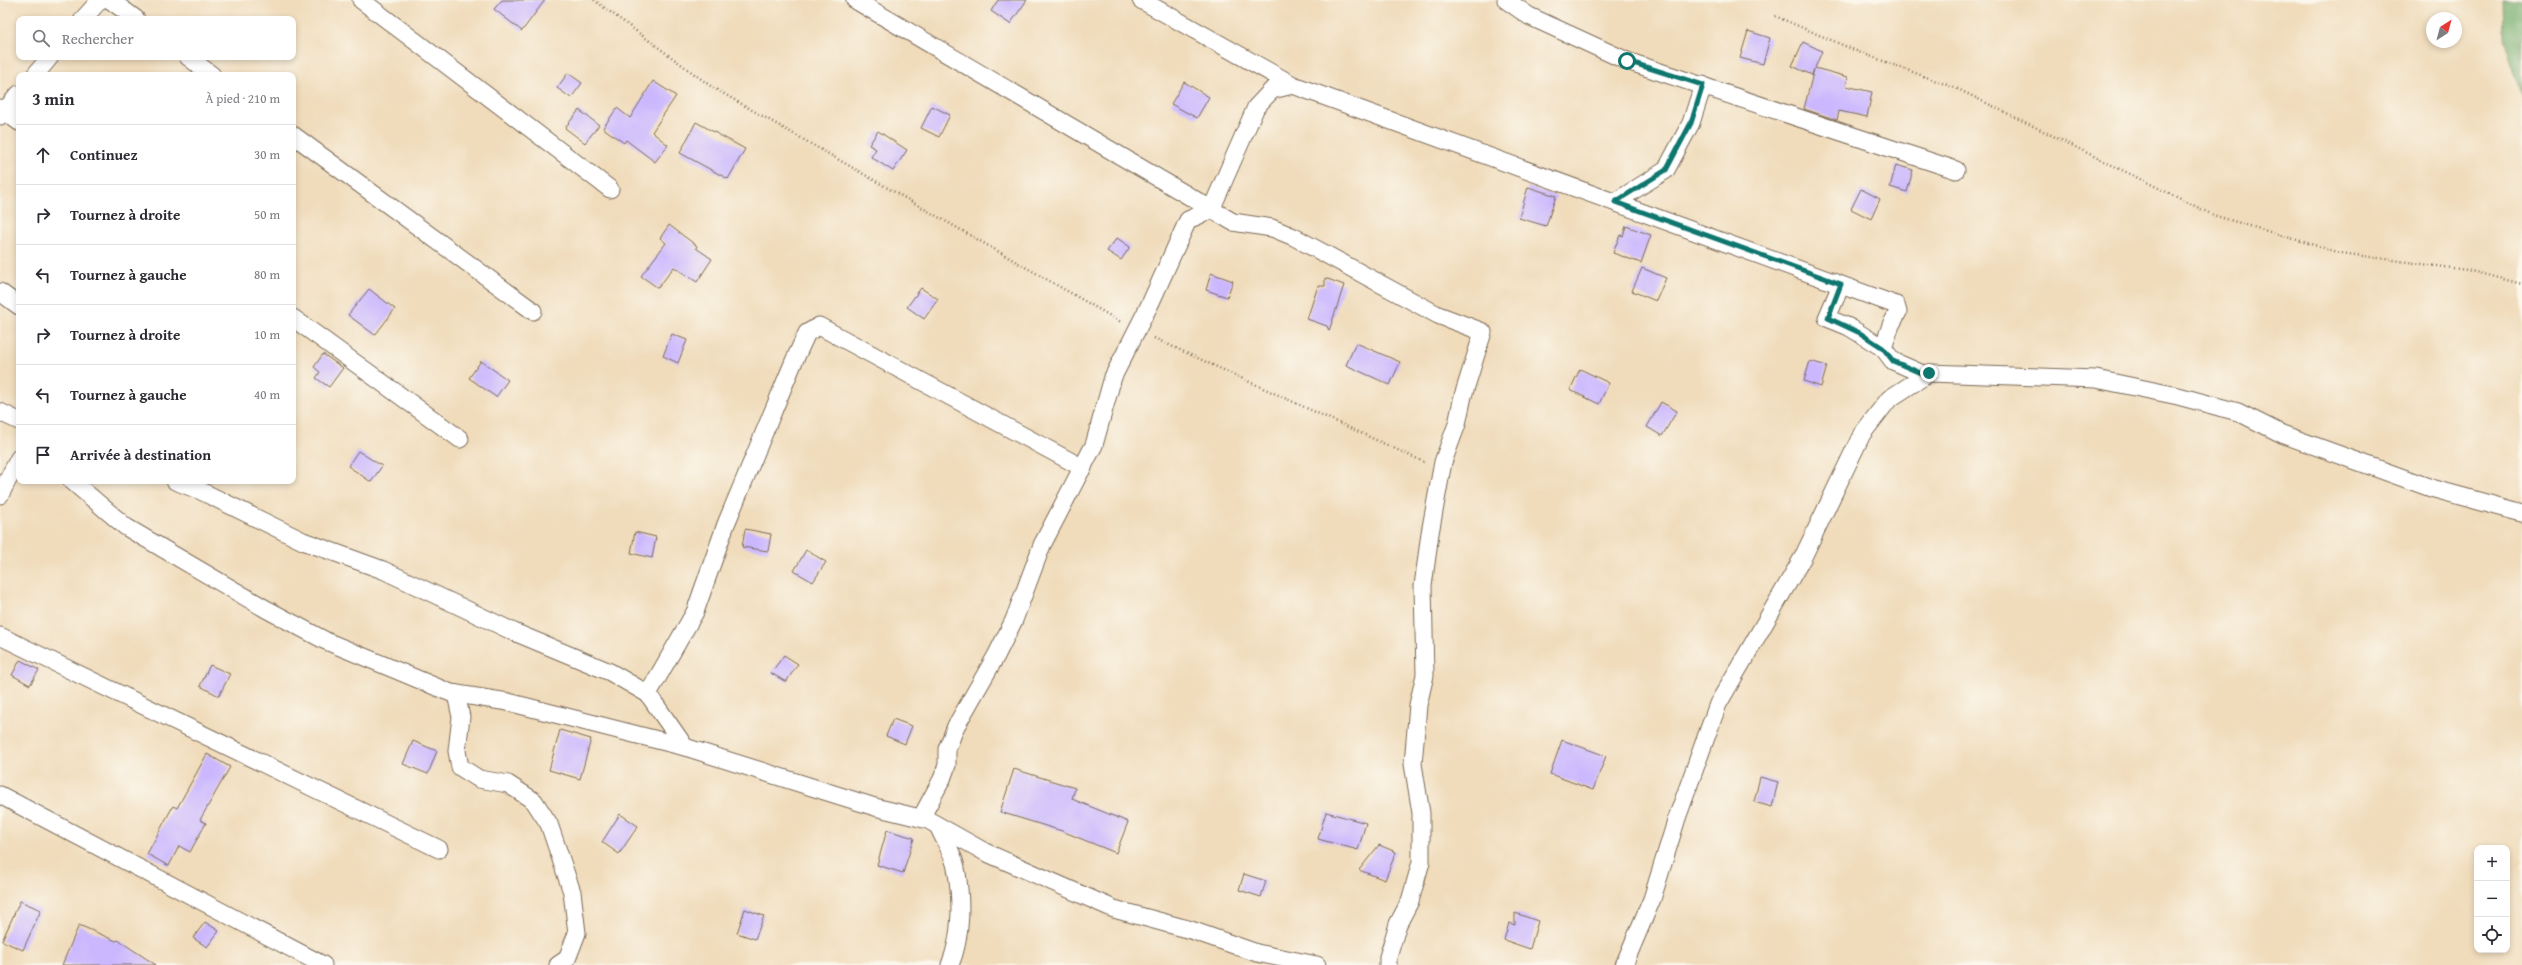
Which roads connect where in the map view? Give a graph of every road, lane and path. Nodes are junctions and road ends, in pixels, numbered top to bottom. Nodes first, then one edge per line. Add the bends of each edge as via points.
1 (100, 0) edge
2 (110, 0) edge
3 (361, 0) edge
4 (594, 0) edge
5 (856, 0) edge
6 (1141, 0) edge
7 (1506, 0) edge
8 (86, 16) edge
9 (132, 16) edge
10 (1775, 16) dead end
11 (48, 60) edge
12 (192, 60) edge
13 (38, 72) edge
14 (208, 72) edge
15 (1293, 84) junction
16 (1703, 85) junction
17 (16, 97) edge
18 (1, 112) edge
19 (16, 120) edge
20 (296, 137) edge
21 (1956, 170) dead end
22 (610, 189) dead end
23 (1183, 194) junction
24 (1615, 202) junction
25 (1211, 210) junction
26 (1188, 220) junction
27 (1841, 284) junction
28 (2522, 284) edge
29 (0, 292) edge
30 (16, 304) edge
31 (533, 311) dead end
32 (296, 320) edge
33 (1136, 330) junction
34 (1883, 348) junction
35 (1925, 375) junction
36 (0, 412) edge
37 (16, 420) edge
38 (460, 439) dead end
39 (16, 464) edge
40 (1083, 468) junction
41 (1441, 470) junction
42 (76, 484) edge
43 (193, 484) edge
44 (205, 486) edge
45 (0, 495) edge
46 (2522, 513) edge
47 (0, 636) edge
48 (456, 694) junction
49 (648, 694) junction
50 (685, 747) junction
51 (0, 795) edge
52 (920, 818) junction
53 (938, 826) junction
54 (438, 849) dead end
55 (323, 965) edge
56 (558, 965) edge
57 (950, 965) edge
58 (1317, 965) edge
59 (1388, 965) edge
60 (1624, 965) edge

1 - 8 street
2 - 9 street
3 - 22 street
4 - 33 path via 712,87
5 - 23 street via 1104,144
6 - 15 street
7 - 16 street via 1529,16 1627,61
10 - 28 path via 1859,52 1958,89 2214,215 2341,253 2467,270
11 - 13 street
12 - 14 street
15 - 24 street
15 - 25 street via 1272,90 1256,107
16 - 21 street
16 - 24 street via 1691,123 1666,170
17 - 18 street
18 - 19 street
20 - 31 street
23 - 25 street
23 - 26 street
24 - 27 street
25 - 26 street
25 - 41 street via 1233,222 1272,228 1294,237 1438,315 1483,332
26 - 33 street
27 - 34 street via 1828,318 1849,327
27 - 34 street via 1896,305 1898,312
29 - 30 street
32 - 38 street
33 - 40 street via 1113,377 1094,445
33 - 41 path
34 - 35 street via 1893,361
35 - 46 street via 1936,373 2096,379 2178,396 2238,412 2282,434 2431,488
35 - 60 street via 1889,399 1862,434 1803,557 1718,704 1677,818 1652,899
36 - 37 street
39 - 45 street
40 - 49 street via 819,326 807,334 794,361 726,524 695,612
40 - 52 street via 1042,545 1016,614 996,656 956,726 947,749 947,764 942,779
41 - 59 street via 1423,586 1425,675 1418,706 1413,764 1421,813 1421,862 1410,901 1398,924
42 - 48 street via 126,527 266,609 326,641
43 - 44 street
44 - 49 street via 303,541 383,570 514,632 610,672
47 - 54 street
48 - 50 street via 508,702
48 - 56 street via 461,717 457,751 460,767 479,779 508,784 534,801 549,824 572,892 577,933 567,959
49 - 50 street
50 - 52 street via 875,807
51 - 55 street
52 - 53 street
53 - 57 street via 956,868 960,914 956,950
53 - 58 street via 985,852 1114,909 1190,930 1257,953

